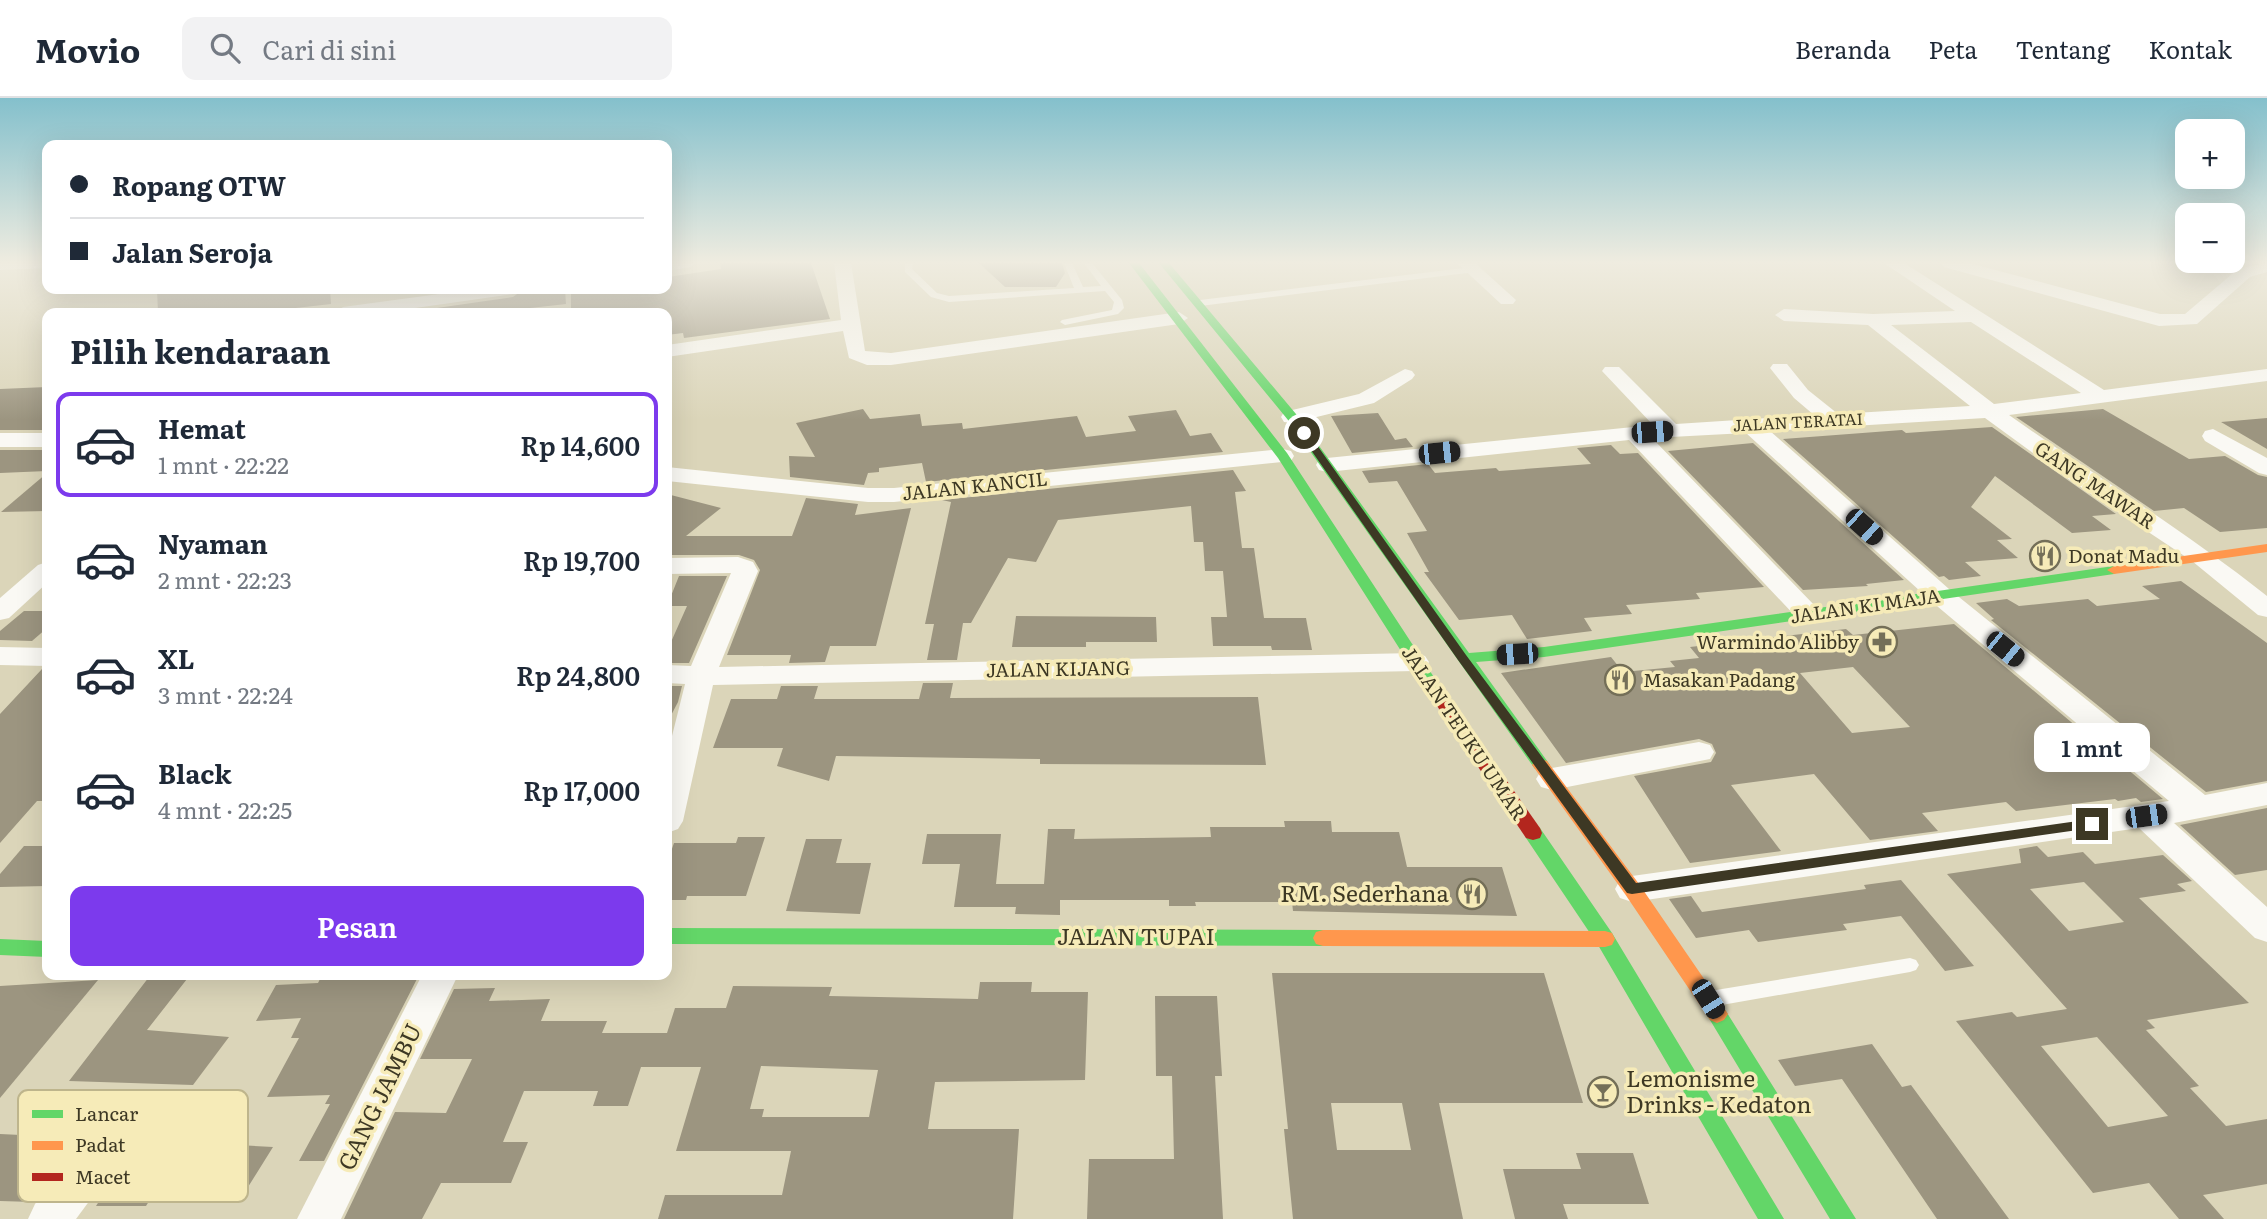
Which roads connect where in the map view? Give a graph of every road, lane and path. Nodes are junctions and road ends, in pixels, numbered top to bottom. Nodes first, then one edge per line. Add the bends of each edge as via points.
1 (851, 315) edge
2 (1091, 315) edge
3 (1177, 315) edge
4 (1210, 315) edge
5 (1790, 315) edge
6 (2142, 315) edge
7 (2195, 315) edge
8 (1975, 316) joint
9 (1179, 318) junction
10 (1873, 320) junction
11 (1065, 321) dead end
12 (853, 324) junction
13 (672, 350) edge
14 (1780, 368) dead end
15 (1612, 371) dead end
16 (1405, 375) dead end
17 (2267, 375) edge
18 (2101, 397) junction
19 (1990, 411) junction
20 (1292, 417) junction
21 (1834, 421) junction
22 (1749, 424) junction
23 (1670, 430) junction
24 (1633, 433) junction
25 (2213, 436) dead end
26 (0, 440) edge
27 (42, 440) edge
28 (1283, 456) junction
29 (1328, 465) junction
30 (2267, 468) edge
31 (672, 475) edge
32 (2267, 548) edge
33 (2202, 556) junction
34 (672, 566) edge
35 (42, 574) edge
36 (1940, 596) junction
37 (2267, 609) edge
38 (0, 612) edge
39 (1808, 614) junction
40 (0, 656) edge
41 (42, 657) edge
42 (1462, 658) junction
43 (1415, 662) junction
44 (672, 674) edge
45 (701, 675) junction
46 (1699, 752) dead end
47 (1552, 779) junction
48 (2267, 794) edge
49 (672, 800) edge
50 (2199, 808) junction
51 (2146, 816) junction
52 (1632, 889) junction
53 (2267, 928) edge
54 (672, 936) edge
55 (1605, 939) junction
56 (0, 947) edge
57 (42, 949) edge
58 (1910, 965) dead end
59 (438, 980) edge
60 (1708, 999) junction
61 (63, 1202) edge
62 (50, 1219) edge
63 (319, 1219) edge
64 (1772, 1219) edge
65 (1844, 1219) edge

1 - 12 street
2 - 11 lane
3 - 9 main road, JALAN TEUKU UMAR
4 - 20 main road, JALAN TEUKU UMAR
5 - 10 street
6 - 7 street via 2159,320 2190,320
8 - 10 street
8 - 18 street
9 - 12 street via 891,359 856,354
9 - 28 main road, JALAN TEUKU UMAR
10 - 19 street, GANG MAWAR
12 - 13 street
14 - 21 street via 1801,394
15 - 23 street
16 - 20 street via 1374,397
17 - 18 street, JALAN TERATAI
18 - 19 street, JALAN TERATAI
19 - 21 street, JALAN TERATAI
19 - 33 street, GANG MAWAR
20 - 29 main road, JALAN TEUKU UMAR
21 - 22 street, JALAN TERATAI
22 - 23 street, JALAN TERATAI
22 - 36 street
23 - 24 street, JALAN TERATAI
24 - 29 street, JALAN TERATAI
24 - 39 street
25 - 30 street
26 - 27 street
28 - 31 street, JALAN KANCIL via 894,495
28 - 43 main road, JALAN TEUKU UMAR
29 - 42 main road, JALAN TEUKU UMAR
32 - 33 main road, JALAN KI MAJA
33 - 36 main road, JALAN KI MAJA
33 - 37 street, GANG MAWAR
34 - 45 street via 744,567
35 - 38 street
36 - 39 main road, JALAN KI MAJA
36 - 50 street
39 - 42 main road, JALAN KI MAJA via 1544,652
40 - 41 street
42 - 47 main road, JALAN TEUKU UMAR
43 - 45 street, JALAN KIJANG
43 - 55 main road, JALAN TEUKU UMAR
44 - 45 street, JALAN KIJANG
45 - 49 street
46 - 47 street
47 - 52 main road, JALAN TEUKU UMAR
48 - 50 street
50 - 51 street
51 - 52 street
51 - 53 street
52 - 60 main road, JALAN TEUKU UMAR
54 - 55 main road, JALAN TUPAI
55 - 64 main road, JALAN TEUKU UMAR
56 - 57 main road
58 - 60 lane
59 - 63 street, GANG JAMBU
60 - 65 main road, JALAN TEUKU UMAR
61 - 62 street

